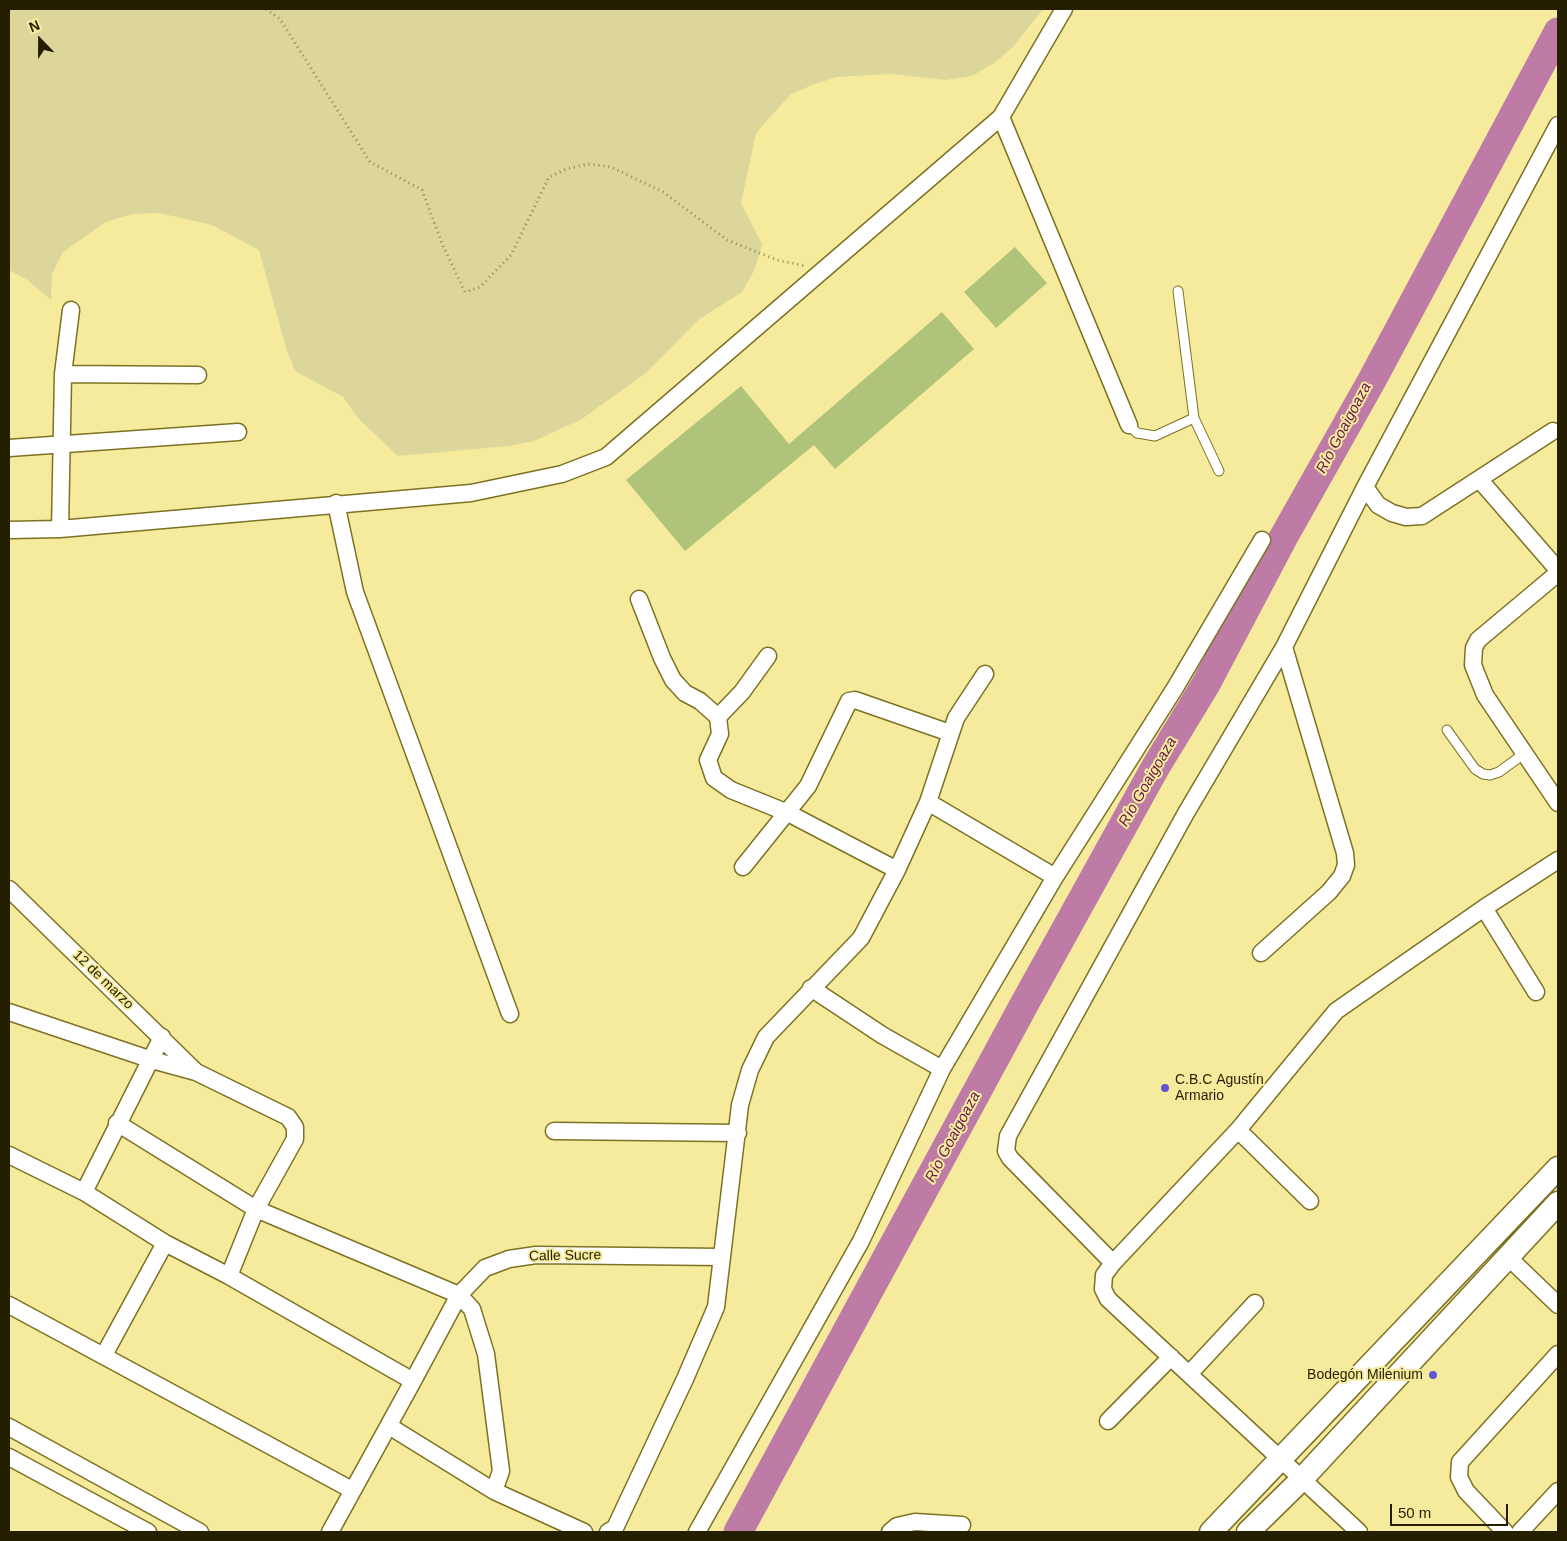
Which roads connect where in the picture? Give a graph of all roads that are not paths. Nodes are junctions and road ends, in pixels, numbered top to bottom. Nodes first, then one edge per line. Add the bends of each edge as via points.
1 (1064, 9) edge
2 (1001, 117) junction
3 (1558, 125) edge
4 (1178, 291) dead end
5 (71, 310) dead end
6 (63, 374) junction
7 (198, 375) dead end
8 (1194, 418) junction
9 (1129, 425) joint
10 (1553, 431) dead end
11 (238, 432) dead end
12 (61, 446) junction
13 (9, 448) edge
14 (1219, 471) dead end
15 (1479, 479) junction
16 (1365, 486) junction
17 (336, 503) junction
18 (60, 529) junction
19 (9, 530) edge
20 (1262, 540) dead end
21 (1558, 571) edge
22 (639, 599) dead end
23 (1284, 647) junction
24 (768, 656) dead end
25 (986, 674) dead end
26 (718, 717) junction
27 (1447, 730) dead end
28 (950, 733) junction
29 (1525, 753) junction
30 (1557, 798) edge
31 (928, 802) junction
32 (788, 813) junction
33 (1558, 860) edge
34 (743, 868) dead end
35 (897, 870) junction
36 (1055, 878) junction
37 (9, 889) edge
38 (1484, 908) junction
39 (1261, 954) dead end
40 (811, 988) junction
41 (1536, 992) dead end
42 (9, 1012) edge
43 (510, 1014) dead end
44 (162, 1037) junction
45 (152, 1060) junction
46 (942, 1069) junction
47 (196, 1072) junction
48 (117, 1124) junction
49 (1238, 1130) junction
50 (554, 1131) dead end
51 (738, 1132) junction
52 (10, 1157) edge
53 (1558, 1168) edge
54 (84, 1192) junction
55 (1310, 1201) dead end
56 (1558, 1203) edge
57 (256, 1208) junction
58 (165, 1243) junction
59 (722, 1257) junction
60 (1508, 1257) junction
61 (1113, 1262) junction
62 (229, 1276) junction
63 (459, 1295) junction
64 (1255, 1303) dead end
65 (9, 1305) edge
66 (1558, 1305) edge
67 (1558, 1354) edge
68 (104, 1355) junction
69 (1171, 1357) junction
70 (1190, 1373) junction
71 (413, 1382) junction
72 (1108, 1421) dead end
73 (389, 1426) junction
74 (9, 1427) edge
75 (9, 1457) edge
76 (1281, 1460) junction
77 (1302, 1479) junction
78 (352, 1490) junction
79 (494, 1491) junction
80 (1558, 1491) edge
81 (962, 1525) dead end
82 (148, 1532) edge
83 (200, 1532) edge
84 (330, 1532) edge
85 (584, 1532) edge
86 (608, 1532) edge
87 (697, 1532) edge
88 (890, 1532) edge
89 (1211, 1532) edge
90 (1248, 1532) edge
91 (1359, 1532) edge
92 (1505, 1532) edge
93 (1520, 1532) edge

1 - 2 street
2 - 9 street
2 - 17 street via 606,456 562,474 471,493
3 - 16 street
4 - 8 lane
5 - 6 street
6 - 7 street
6 - 12 street
8 - 9 lane via 1155,436 1137,433
8 - 14 lane
10 - 15 street
11 - 12 street
12 - 13 street
12 - 18 street
15 - 16 street via 1422,516 1406,517 1378,505
15 - 21 street
16 - 23 street
17 - 18 street
17 - 43 street via 355,592
18 - 19 street
20 - 36 street via 1175,688
21 - 29 street via 1488,630 1478,640 1473,655 1473,665 1485,695
22 - 26 street via 673,680
23 - 39 street via 1346,865 1329,892
23 - 61 street via 1186,813 1008,1136 1006,1151 1010,1158
24 - 26 street via 742,692
25 - 28 street via 956,718
26 - 32 street via 720,734 708,760 714,778 731,790
27 - 29 lane via 1483,774 1499,772
28 - 31 street
28 - 32 street via 855,700 849,701 808,786
29 - 30 street
31 - 35 street
31 - 36 street
32 - 34 street
32 - 35 street
33 - 38 street
35 - 40 street via 861,938
36 - 46 street
37 - 44 street, 12 de marzo
38 - 41 street
38 - 49 street via 1336,1011
40 - 46 street via 882,1036
40 - 51 street via 766,1037 750,1070 740,1106
42 - 45 street
44 - 45 street
44 - 47 street, 12 de marzo
45 - 47 street
45 - 48 street
46 - 87 street via 861,1241
47 - 57 street via 288,1117 295,1127 295,1140
48 - 54 street
48 - 57 street
49 - 55 street
49 - 61 street
50 - 51 street
51 - 59 street
52 - 54 street
53 - 76 main road
54 - 58 street
56 - 60 main road
57 - 62 street
57 - 63 street
58 - 62 street
58 - 68 street
59 - 63 street, Calle Sucre via 536,1255 509,1259 485,1268
59 - 86 street via 716,1306 615,1528
60 - 66 street
60 - 77 main road
61 - 69 street via 1103,1282 1108,1299
62 - 71 street
63 - 71 street, Calle Sucre
63 - 79 street via 472,1309 486,1354 501,1471
64 - 70 street
65 - 68 street
67 - 92 street via 1460,1462 1459,1477 1466,1491
68 - 78 street
69 - 70 street
69 - 72 street
70 - 76 street
71 - 73 street, Calle Sucre
73 - 78 street, Calle Sucre
73 - 79 street
74 - 83 street
75 - 82 street
76 - 77 street
76 - 89 main road
77 - 90 main road
77 - 91 street
78 - 84 street, Calle Sucre
79 - 85 street
80 - 93 street
81 - 88 street via 915,1522 897,1526

